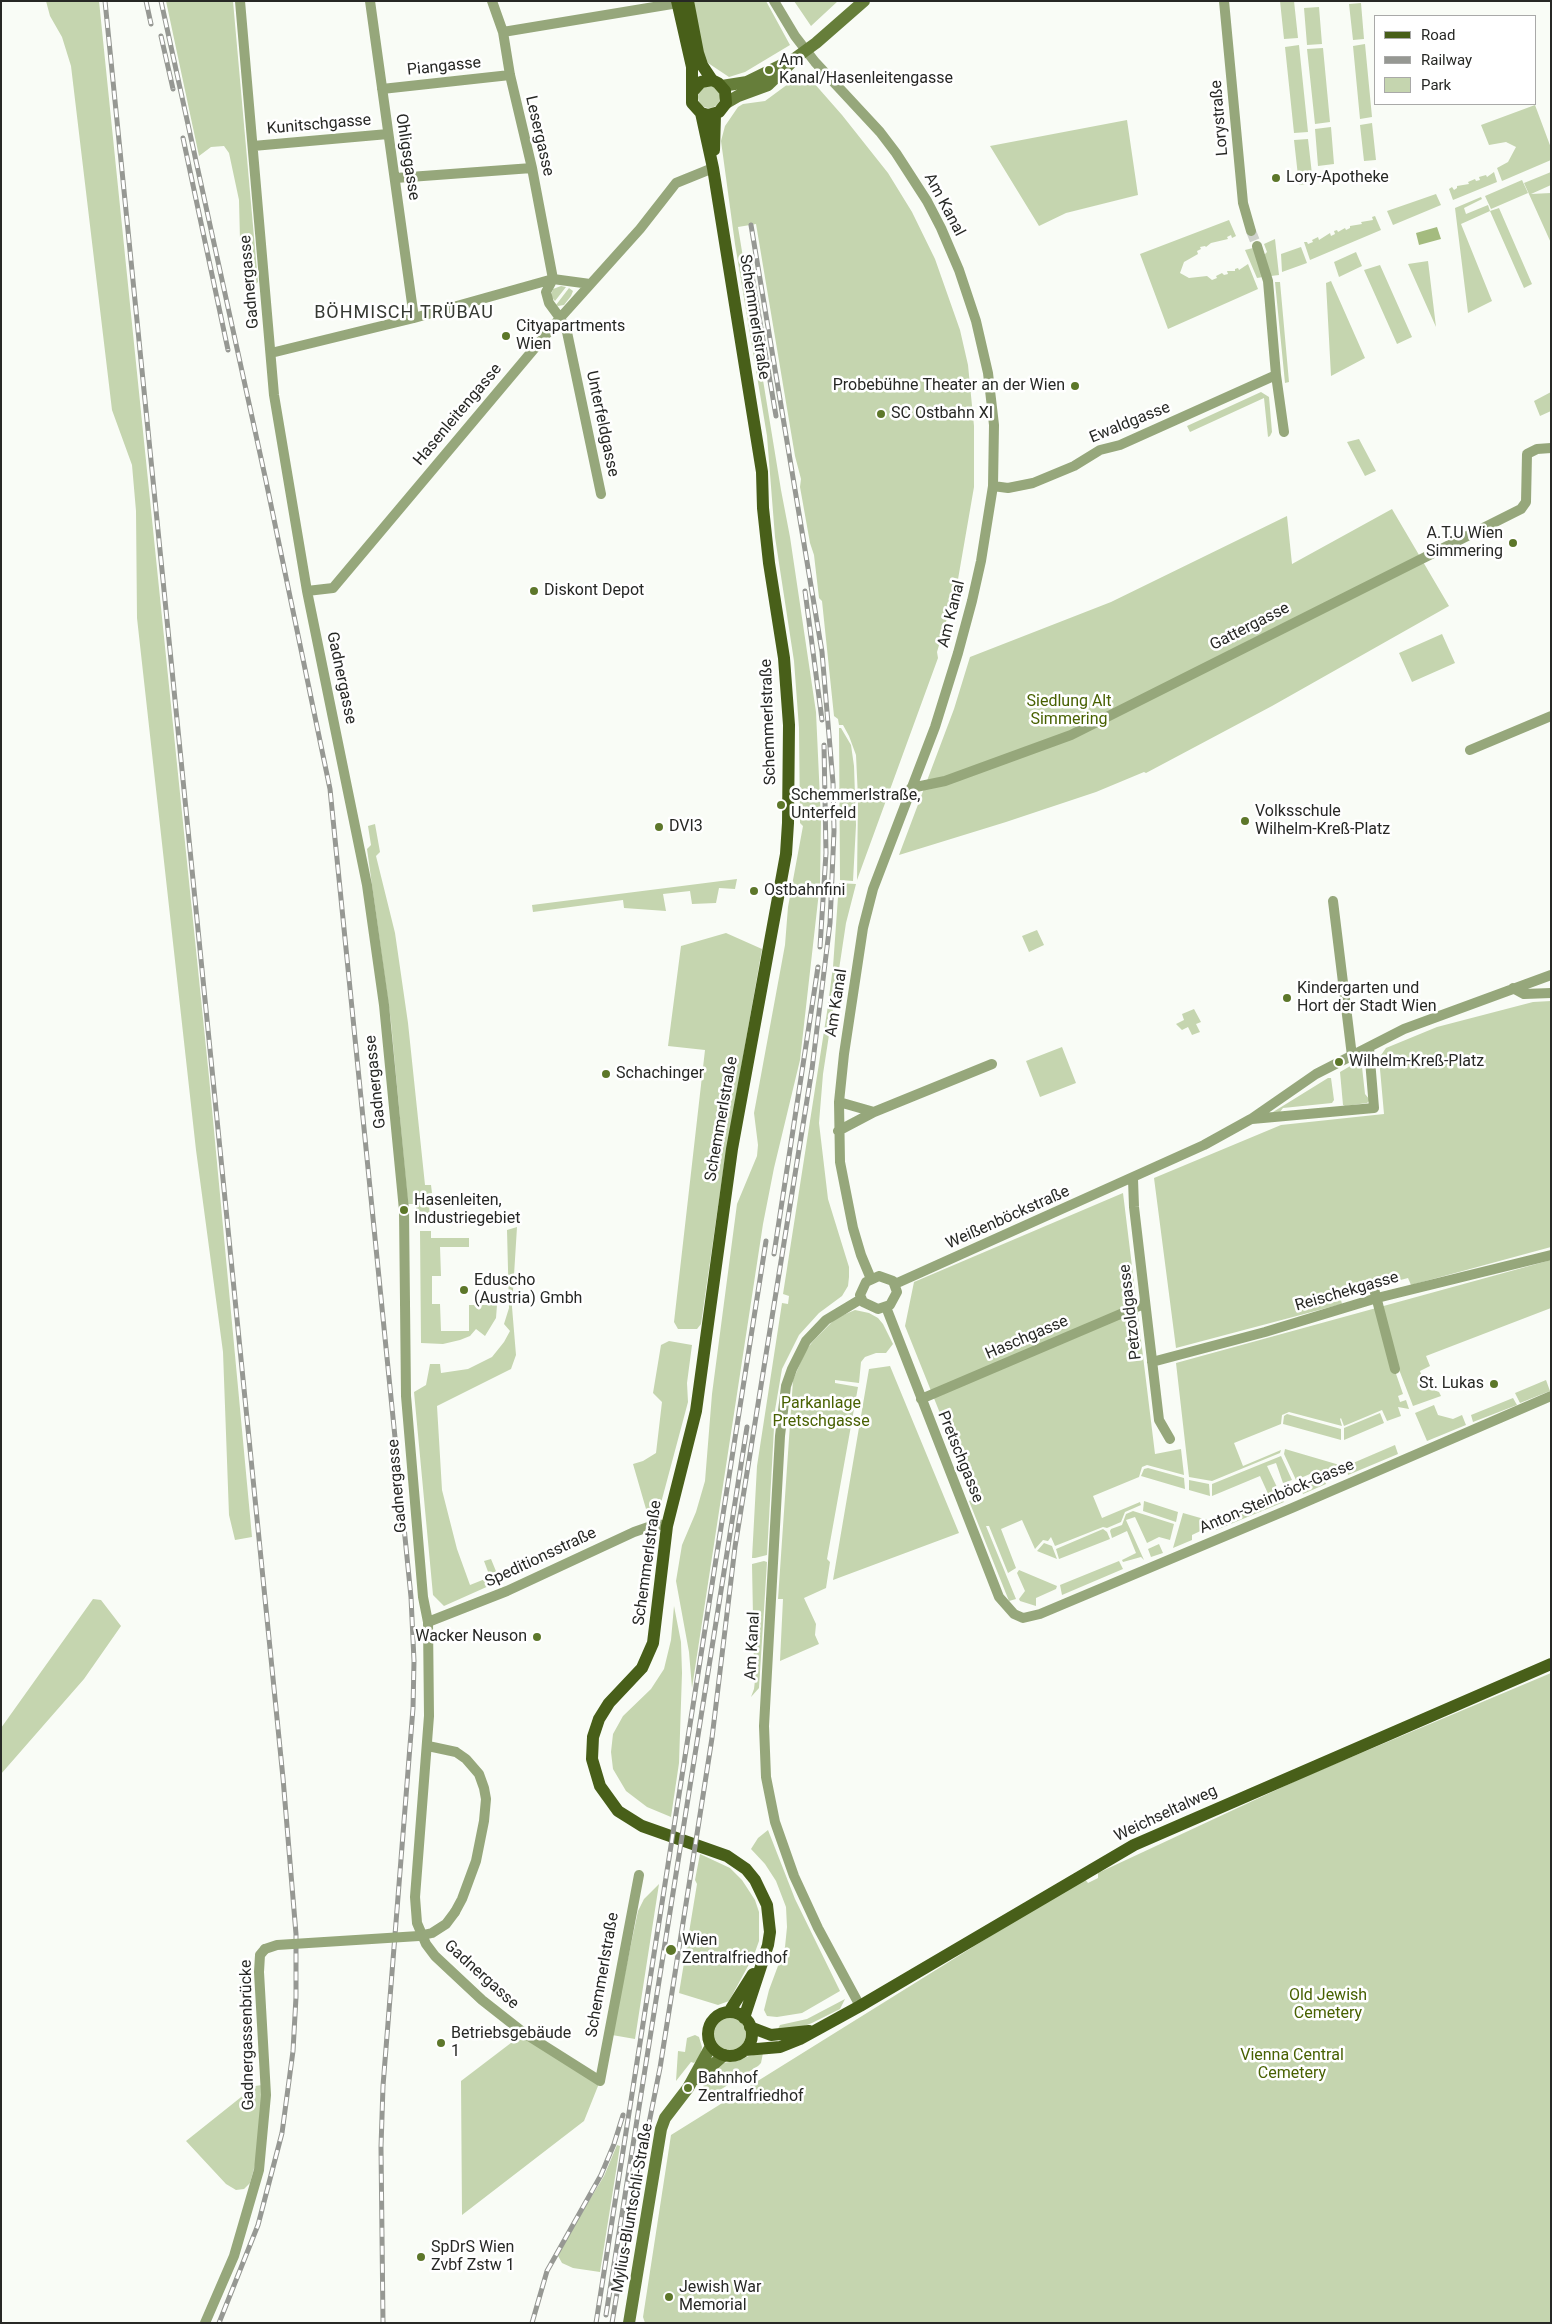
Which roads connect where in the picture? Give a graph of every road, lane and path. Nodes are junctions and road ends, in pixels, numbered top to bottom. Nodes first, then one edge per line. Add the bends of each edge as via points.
1 (240, 1) edge
2 (370, 1) edge
3 (492, 1) edge
4 (774, 1) edge
5 (864, 1) edge
6 (1224, 1) edge
7 (682, 2) edge
8 (503, 32) junction
9 (806, 51) junction
10 (794, 59) junction
11 (510, 75) junction
12 (717, 83) junction
13 (382, 89) junction
14 (693, 91) junction
15 (726, 103) junction
16 (701, 113) junction
17 (715, 114) junction
18 (388, 134) junction
19 (253, 146) junction
20 (532, 168) junction
21 (713, 168) junction
22 (396, 178) junction
23 (1251, 231) tunnel mouth
24 (1257, 246) tunnel mouth
25 (554, 279) junction
26 (590, 284) junction
27 (414, 318) junction
28 (560, 318) junction
29 (271, 353) junction
30 (1276, 375) junction
31 (1284, 432) dead end
32 (1551, 448) edge
33 (993, 486) junction
34 (601, 494) dead end
35 (307, 591) junction
36 (1551, 716) edge
37 (1470, 750) dead end
38 (911, 788) junction
39 (1333, 901) dead end
40 (1551, 974) edge
41 (1513, 988) junction
42 (1551, 992) edge
43 (1369, 1048) junction
44 (1352, 1056) junction
45 (992, 1064) dead end
46 (839, 1102) junction
47 (874, 1112) junction
48 (1251, 1119) junction
49 (838, 1130) junction
50 (1133, 1179) junction
51 (1551, 1254) edge
52 (871, 1279) junction
53 (895, 1284) junction
54 (1373, 1285) dead end
55 (1377, 1298) junction
56 (861, 1299) junction
57 (1144, 1304) junction
58 (886, 1307) junction
59 (1152, 1362) junction
60 (1395, 1369) dead end
61 (1551, 1396) edge
62 (921, 1399) junction
63 (1170, 1438) dead end
64 (667, 1526) junction
65 (1014, 1614) joint
66 (428, 1622) junction
67 (1551, 1664) edge
68 (428, 1746) junction
69 (639, 1875) dead end
70 (762, 1960) junction
71 (860, 2006) junction
72 (729, 2012) junction
73 (747, 2023) junction
74 (813, 2031) junction
75 (711, 2046) junction
76 (745, 2050) junction
77 (724, 2055) junction
78 (600, 2081) joint
79 (688, 2088) junction
80 (632, 2319) edge
81 (205, 2323) edge

1 - 19 street, Gadnergasse
2 - 13 street, Ohligsgasse
3 - 8 street, Lesergasse
4 - 9 street, Am Kanal
5 - 9 street
6 - 23 street, Lorystraße via 1243,203
7 - 8 street
7 - 12 main road via 702,65
7 - 14 main road
8 - 11 street, Lesergasse
9 - 10 street
9 - 33 street, Am Kanal via 880,132 927,201 951,249 976,321 988,373 994,425
10 - 12 street via 747,82
10 - 15 street via 768,85
11 - 13 street, Piangasse
11 - 20 street, Lesergasse
12 - 14 main road via 701,82
12 - 15 main road
13 - 18 street, Ohligsgasse
14 - 16 main road via 692,103
15 - 17 main road
16 - 17 main road
16 - 21 main road, Schemmerlstraße
17 - 21 main road, Schemmerlstraße
18 - 19 street, Kunitschgasse
18 - 22 street, Ohligsgasse
19 - 29 street, Gadnergasse
20 - 22 street
20 - 25 street, Lesergasse
21 - 26 street, Hasenleitengasse via 676,183
21 - 64 main road, Schemmerlstraße via 756,428 769,563 784,658 789,726 788,824 786,854 732,1149 697,1402
22 - 27 street, Ohligsgasse
24 - 30 street via 1268,282
25 - 26 street
25 - 27 street
25 - 28 street, Unterfeldgasse via 546,292 549,303
26 - 28 street, Hasenleitengasse
27 - 29 street
28 - 34 street, Unterfeldgasse via 567,332
28 - 35 street, Hasenleitengasse via 333,588
29 - 35 street, Gadnergasse via 274,396
30 - 31 street
30 - 33 street, Ewaldgasse via 1120,445 1100,450 1074,466 1033,482 1008,488
32 - 38 street, Gattergasse via 1527,454 1526,502 1521,509 1070,735 945,781
33 - 38 street, Am Kanal via 981,561 958,653
35 - 66 street, Gadnergasse via 367,885 384,1005 404,1210 406,1396 423,1597
36 - 37 street
38 - 46 street, Am Kanal via 868,909
39 - 44 street
40 - 41 street
41 - 42 street via 1524,994
41 - 43 street via 1404,1029
43 - 44 street
43 - 48 street via 1374,1108
44 - 48 street via 1309,1078
45 - 47 street
46 - 47 street
46 - 49 street, Am Kanal
47 - 49 street
48 - 50 street
49 - 52 street, Am Kanal via 850,1215
50 - 53 street, Weißenböckstraße
50 - 57 street, Petzoldgasse
51 - 55 street, Reischekgasse
52 - 53 street via 884,1277
52 - 56 street via 861,1290
53 - 58 street via 895,1298
54 - 55 street
55 - 59 street, Reischekgasse
55 - 60 street
56 - 58 street via 872,1307
56 - 71 street, Am Kanal via 826,1320 810,1336 786,1386 779,1453 764,1726 766,1777 775,1822 794,1876 818,1928
57 - 59 street, Petzoldgasse
57 - 62 street, Haschgasse
58 - 62 street, Pretschgasse
59 - 63 street, Petzoldgasse via 1159,1420
61 - 65 street, Anton-Steinböck-Gasse via 1040,1614 1023,1618
62 - 65 street, Pretschgasse via 999,1597
64 - 66 street, Speditionsstraße via 657,1524 641,1529 507,1592
64 - 70 main road, Schemmerlstraße via 653,1643 642,1668 609,1703 599,1719 592,1747 594,1773 608,1801 632,1821 727,1856 746,1869 767,1905 770,1919 768,1945
66 - 68 street, Gadnergasse
67 - 71 main road, Weichseltalweg via 1134,1845
68 - 78 street, Gadnergasse via 415,1897 417,1923 426,1944 446,1968 482,2000 530,2036
68 - 81 street, Gadnergassenbrücke, bridge via 456,1752 466,1759 479,1774 484,1788 484,1821 470,1878 455,1912 432,1934 277,1945 265,1949 260,1955 266,2095 259,2170 234,2256
69 - 78 street, Schemmerlstraße
70 - 72 main road
70 - 73 main road, Schemmerlstraße
71 - 74 main road, Weichseltalweg
72 - 73 main road, Weichseltalweg
72 - 75 main road via 717,2016 710,2025 708,2036
73 - 74 main road, Weichseltalweg via 771,2035
73 - 76 main road via 751,2039
74 - 76 main road, Weichseltalweg via 786,2045
75 - 77 main road
75 - 79 street, Mylius-Bluntschli-Straße
76 - 77 main road, Weichseltalweg
77 - 79 street, Mylius-Bluntschli-Straße
79 - 80 street, Mylius-Bluntschli-Straße via 666,2118 659,2136

